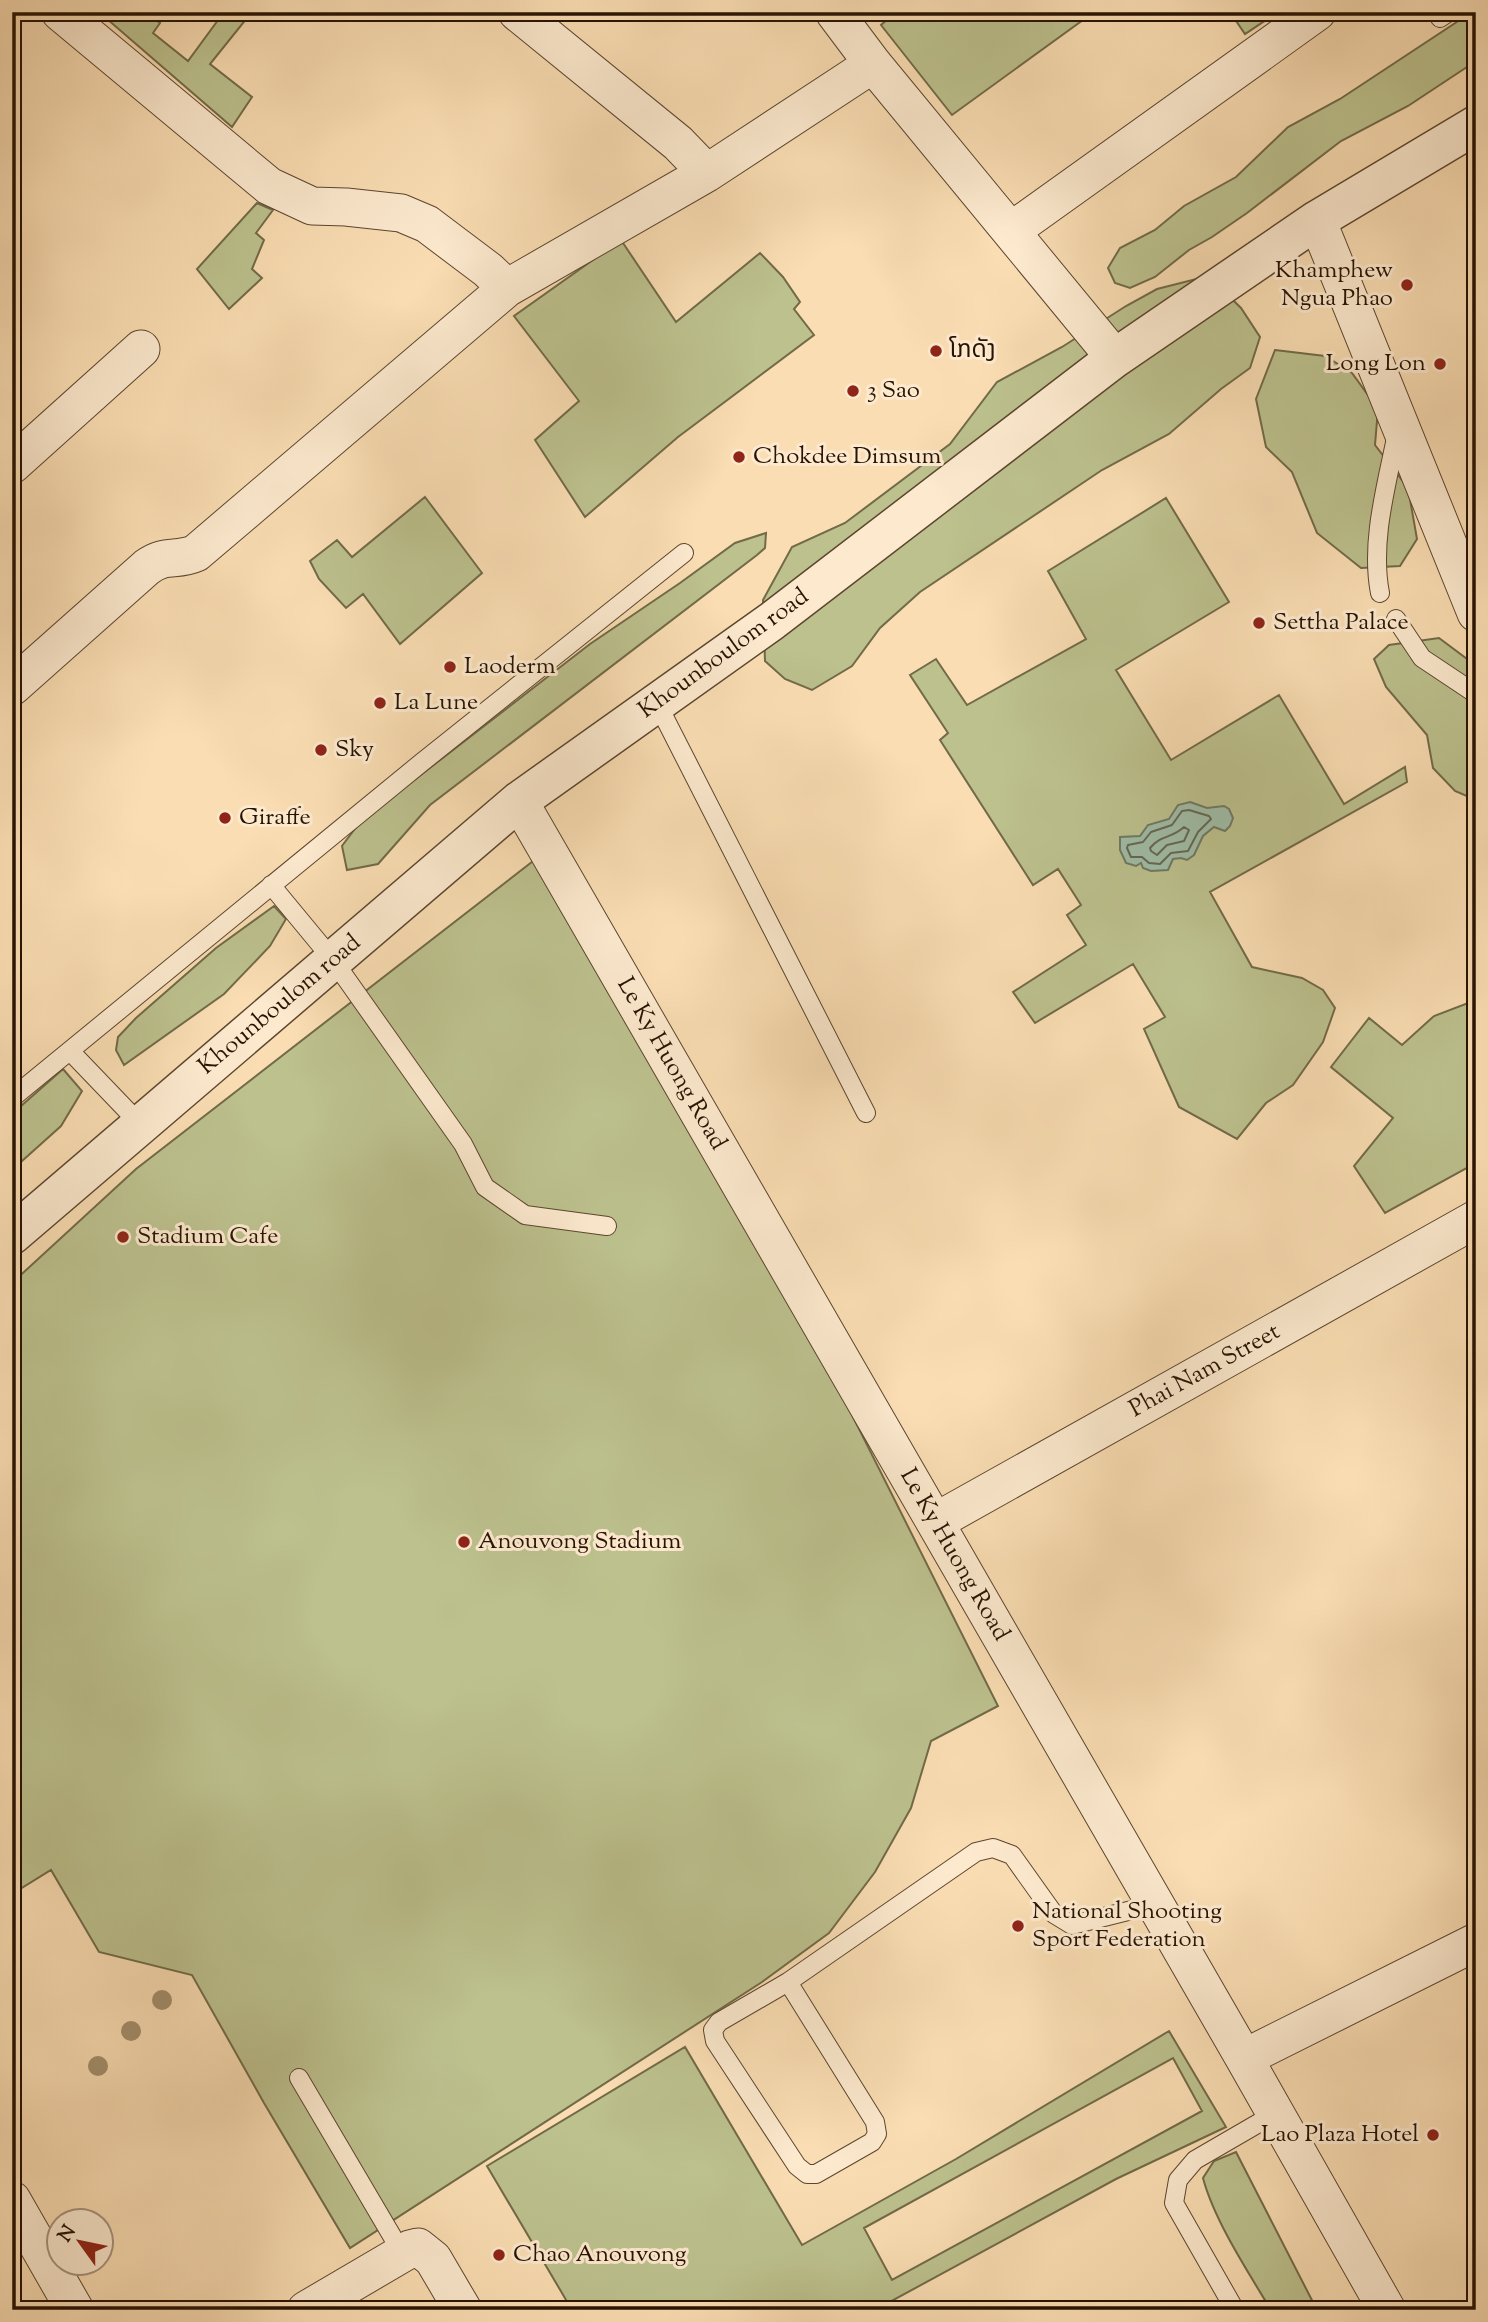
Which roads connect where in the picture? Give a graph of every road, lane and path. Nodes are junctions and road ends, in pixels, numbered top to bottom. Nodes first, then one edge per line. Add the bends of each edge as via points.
1 (60, 12) edge
2 (517, 12) edge
3 (834, 12) edge
4 (1317, 12) edge
5 (873, 64) junction
6 (1476, 125) edge
7 (706, 173) junction
8 (1317, 220) junction
9 (1011, 231) junction
10 (507, 288) junction
11 (141, 349) dead end
12 (1115, 358) junction
13 (1399, 422) junction
14 (12, 465) edge
15 (684, 553) dead end
16 (1380, 593) dead end
17 (1476, 613) edge
18 (1396, 619) dead end
19 (12, 687) edge
20 (1476, 694) edge
21 (657, 703) junction
22 (519, 801) junction
23 (271, 885) junction
24 (333, 960) junction
25 (70, 1051) junction
26 (12, 1098) edge
27 (866, 1113) dead end
28 (140, 1124) junction
29 (1476, 1219) edge
30 (607, 1226) dead end
31 (12, 1234) edge
32 (935, 1522) junction
33 (1156, 1904) junction
34 (1476, 1942) edge
35 (788, 1982) junction
36 (1244, 2057) junction
37 (299, 2078) dead end
38 (1276, 2113) junction
39 (12, 2200) edge
40 (410, 2250) junction
41 (75, 2310) edge
42 (306, 2310) edge
43 (463, 2310) edge
44 (1235, 2310) edge
45 (1387, 2310) edge

1 - 10 street via 269,186 312,206 401,213 426,224
2 - 7 street via 678,143
3 - 5 street
4 - 9 street
5 - 7 street
5 - 9 street
6 - 8 street, Khounboulom road
7 - 10 street
8 - 12 street, Khounboulom road
8 - 13 street
9 - 12 street
10 - 19 street via 196,553 155,561
11 - 14 street
12 - 21 street, Khounboulom road via 772,621
13 - 16 lane via 1380,522
13 - 17 street
15 - 23 lane
18 - 20 lane via 1422,658
21 - 22 street, Khounboulom road
21 - 27 lane
22 - 24 street, Khounboulom road
22 - 32 street, Le Ky Huong Road
23 - 24 lane
23 - 25 lane
24 - 28 street, Khounboulom road
24 - 30 lane via 463,1144 485,1187 526,1215
25 - 26 lane
25 - 28 lane
28 - 31 street, Khounboulom road
29 - 32 street, Phai Nam Street
32 - 33 street, Le Ky Huong Road
33 - 35 lane via 1072,1925 1054,1914 1012,1855 993,1847 976,1852
33 - 36 street, Le Ky Huong Road
34 - 36 street
35 - 35 lane via 875,2122 877,2134 872,2143 816,2174 807,2174 797,2165 715,2041 713,2030 719,2022
36 - 38 street, Le Ky Huong Road
37 - 40 lane
38 - 44 lane via 1195,2160 1178,2180 1174,2203
38 - 45 street, Le Ky Huong Road
39 - 41 street
40 - 42 street
40 - 43 street via 433,2259

